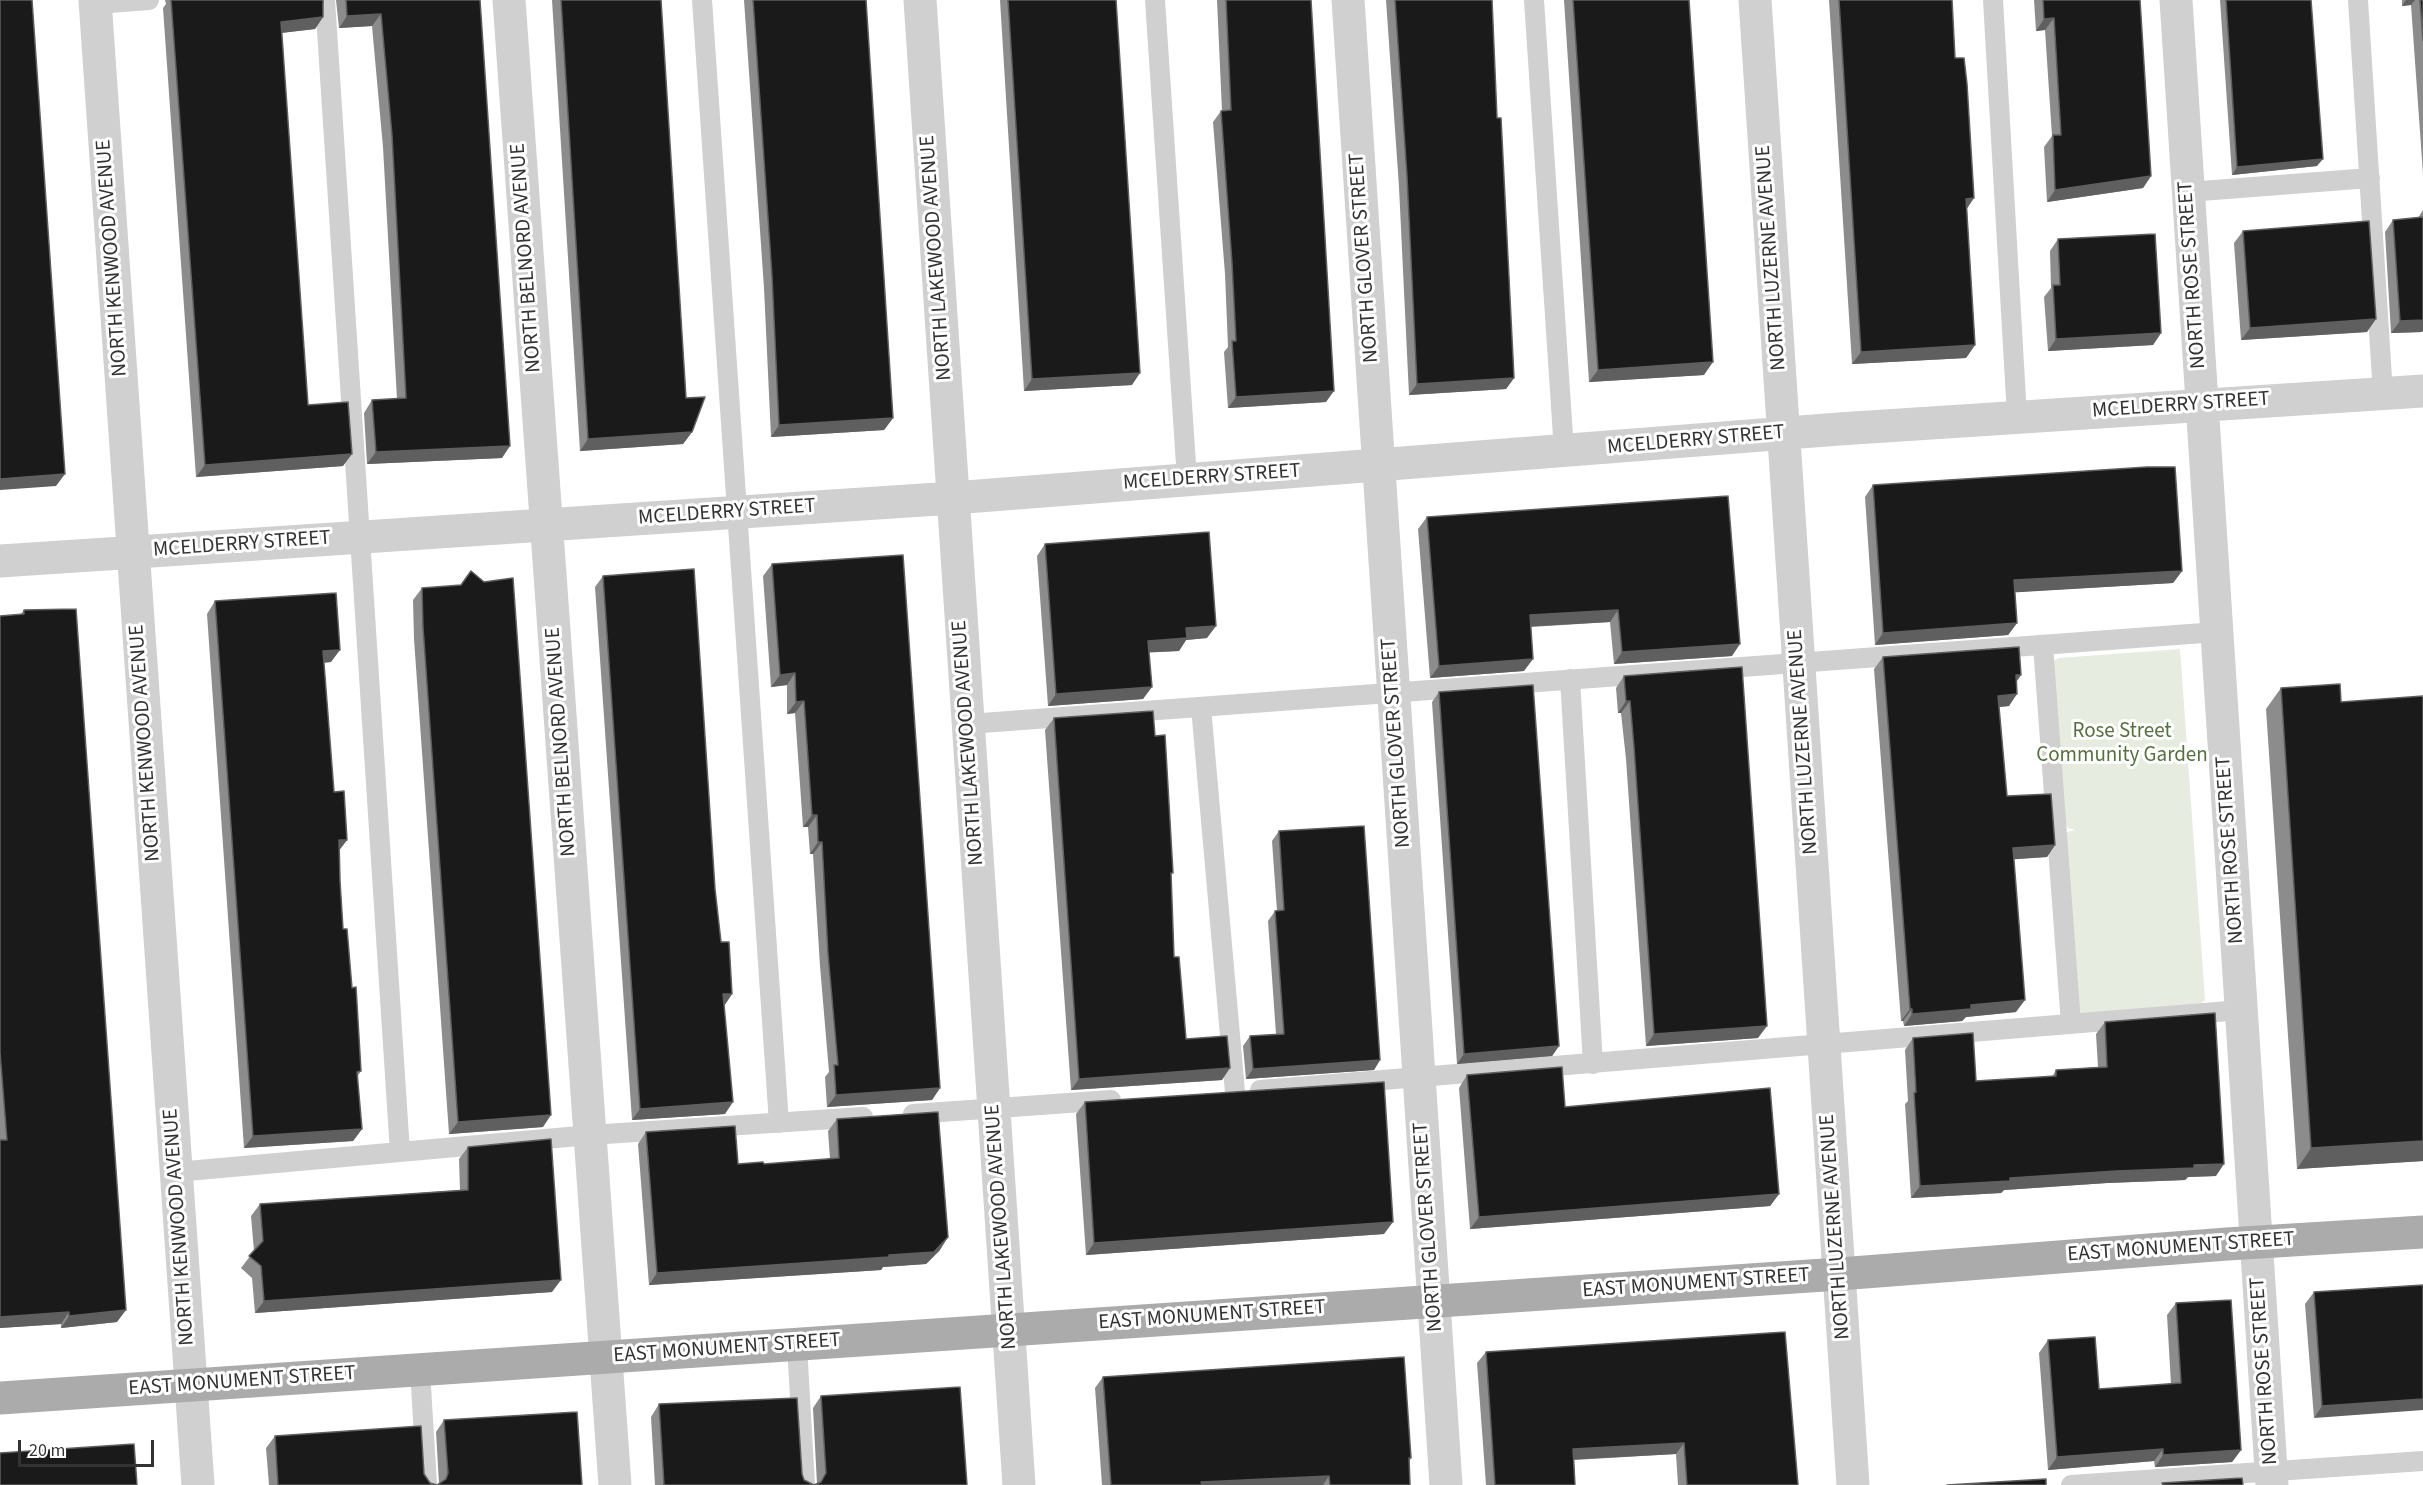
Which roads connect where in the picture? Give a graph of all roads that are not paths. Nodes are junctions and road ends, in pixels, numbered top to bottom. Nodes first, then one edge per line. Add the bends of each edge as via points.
1 (149, 0) edge
2 (325, 0) edge
3 (509, 0) edge
4 (702, 0) edge
5 (920, 0) edge
6 (1155, 0) edge
7 (1348, 0) edge
8 (1534, 0) edge
9 (1755, 0) edge
10 (1993, 0) edge
11 (2176, 0) edge
12 (2358, 0) edge
13 (96, 2) edge
14 (2370, 178) junction
15 (2188, 192) junction
16 (2423, 391) edge
17 (2383, 394) junction
18 (2202, 404) junction
19 (2017, 416) junction
20 (1785, 433) junction
21 (1564, 451) junction
22 (1378, 466) junction
23 (1187, 479) junction
24 (953, 498) junction
25 (737, 513) junction
26 (546, 525) junction
27 (358, 537) junction
28 (133, 552) junction
29 (0, 561) edge
30 (2217, 633) junction
31 (2043, 645) junction
32 (1799, 663) junction
33 (1570, 679) junction
34 (1393, 693) junction
35 (1201, 707) junction
36 (968, 724) junction
37 (2241, 1010) junction
38 (2071, 1024) junction
39 (1824, 1044) junction
40 (1593, 1064) junction
41 (1419, 1079) junction
42 (1235, 1092) junction
43 (1212, 1094) edge
44 (1132, 1099) edge
45 (994, 1108) junction
46 (778, 1123) junction
47 (590, 1135) junction
48 (400, 1152) junction
49 (176, 1172) junction
50 (2423, 1232) edge
51 (2256, 1242) junction
52 (1839, 1274) junction
53 (1434, 1301) junction
54 (1009, 1330) junction
55 (796, 1345) junction
56 (606, 1357) junction
57 (420, 1370) junction
58 (191, 1386) junction
59 (0, 1398) edge
60 (2423, 1461) edge
61 (2272, 1478) edge
62 (198, 1485) edge
63 (427, 1485) edge
64 (615, 1485) edge
65 (805, 1485) edge
66 (1019, 1485) edge
67 (1446, 1485) edge
68 (1853, 1485) edge
69 (2071, 1485) edge

1 - 13 lane
2 - 27 lane
3 - 26 street, NORTH BELNORD AVENUE
4 - 25 lane
5 - 24 street, NORTH LAKEWOOD AVENUE
6 - 23 lane
7 - 22 street, NORTH GLOVER STREET
8 - 21 lane
9 - 20 street, NORTH LUZERNE AVENUE
10 - 19 lane
11 - 15 street, NORTH ROSE STREET
12 - 14 lane
13 - 28 street, NORTH KENWOOD AVENUE
14 - 15 lane
14 - 17 lane
15 - 18 street, NORTH ROSE STREET
16 - 17 street, MCELDERRY STREET
17 - 18 street, MCELDERRY STREET
18 - 19 street, MCELDERRY STREET
18 - 30 street, NORTH ROSE STREET
19 - 20 street, MCELDERRY STREET
20 - 21 street, MCELDERRY STREET
20 - 32 street, NORTH LUZERNE AVENUE
21 - 22 street, MCELDERRY STREET
22 - 23 street, MCELDERRY STREET
22 - 34 street, NORTH GLOVER STREET
23 - 24 street, MCELDERRY STREET
24 - 25 street, MCELDERRY STREET
24 - 36 street, NORTH LAKEWOOD AVENUE
25 - 26 street, MCELDERRY STREET
25 - 46 lane
26 - 27 street, MCELDERRY STREET
26 - 47 street, NORTH BELNORD AVENUE
27 - 28 street, MCELDERRY STREET
27 - 48 lane
28 - 29 street, MCELDERRY STREET
28 - 49 street, NORTH KENWOOD AVENUE
30 - 31 lane
30 - 37 street, NORTH ROSE STREET
31 - 32 lane
31 - 38 lane
32 - 33 lane
32 - 39 street, NORTH LUZERNE AVENUE
33 - 34 lane
33 - 40 lane
34 - 35 lane
34 - 41 street, NORTH GLOVER STREET
35 - 36 lane
35 - 42 lane
36 - 45 street, NORTH LAKEWOOD AVENUE
37 - 38 lane
37 - 51 street, NORTH ROSE STREET
38 - 39 lane
39 - 40 lane
39 - 52 street, NORTH LUZERNE AVENUE
40 - 41 lane
41 - 42 lane
41 - 53 street, NORTH GLOVER STREET
42 - 43 lane
44 - 45 lane
45 - 46 lane
45 - 54 street, NORTH LAKEWOOD AVENUE
46 - 47 lane
47 - 48 lane
47 - 56 street, NORTH BELNORD AVENUE
48 - 49 lane
49 - 58 street, NORTH KENWOOD AVENUE
50 - 51 main road, EAST MONUMENT STREET
51 - 52 main road, EAST MONUMENT STREET
51 - 61 street, NORTH ROSE STREET
52 - 53 main road, EAST MONUMENT STREET
52 - 68 street, NORTH LUZERNE AVENUE
53 - 54 main road, EAST MONUMENT STREET
53 - 67 street, NORTH GLOVER STREET
54 - 55 main road, EAST MONUMENT STREET
54 - 66 street, NORTH LAKEWOOD AVENUE
55 - 56 main road, EAST MONUMENT STREET
55 - 65 lane
56 - 57 main road, EAST MONUMENT STREET
56 - 64 street, NORTH BELNORD AVENUE
57 - 58 main road, EAST MONUMENT STREET
57 - 63 lane
58 - 59 main road, EAST MONUMENT STREET
58 - 62 street, NORTH KENWOOD AVENUE
60 - 61 lane
61 - 69 lane

